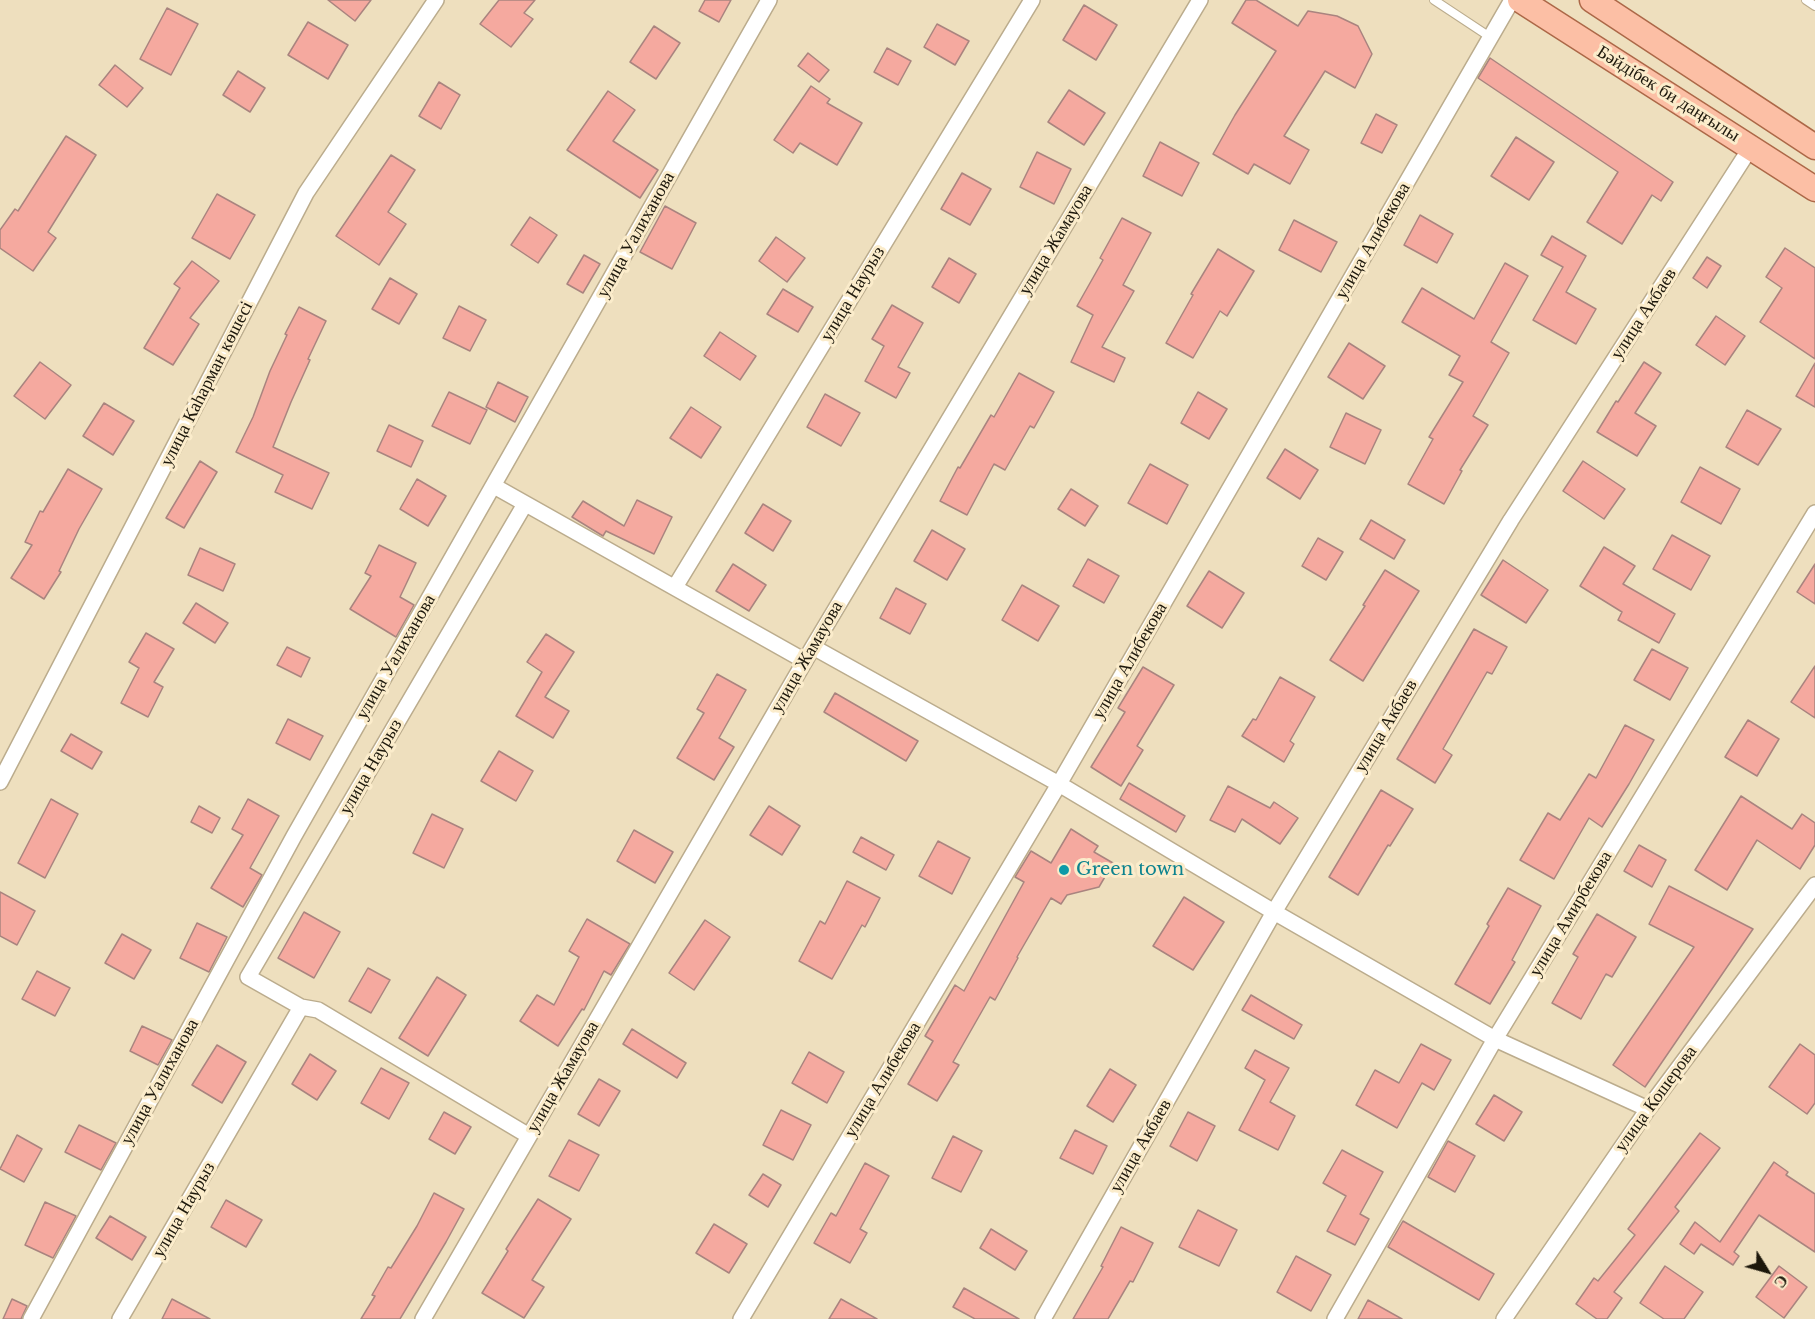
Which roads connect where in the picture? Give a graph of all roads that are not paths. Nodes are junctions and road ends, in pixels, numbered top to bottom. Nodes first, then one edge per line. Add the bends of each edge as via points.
1 (436, 0) edge
2 (769, 0) edge
3 (1032, 0) edge
4 (1200, 0) edge
5 (1434, 0) edge
6 (1512, 0) edge
7 (1520, 0) edge
8 (1592, 0) edge
9 (1806, 0) edge
10 (1815, 6) edge
11 (1490, 37) junction
12 (1751, 147) junction
13 (1815, 147) edge
14 (1815, 189) edge
15 (494, 486) junction
16 (525, 504) junction
17 (1815, 513) edge
18 (675, 587) junction
19 (813, 647) junction
20 (805, 661) junction
21 (0, 782) edge
22 (1059, 784) junction
23 (1815, 885) edge
24 (1274, 912) junction
25 (301, 1007) junction
26 (1495, 1039) junction
27 (1648, 1109) junction
28 (529, 1136) junction
29 (30, 1319) edge
30 (120, 1319) edge
31 (423, 1319) edge
32 (741, 1319) edge
33 (1043, 1319) edge
34 (1335, 1319) edge
35 (1504, 1319) edge

1 - 21 street, улица Каһарман көшесі via 306,193
2 - 15 street, улица Уалиханова
3 - 18 street, улица Наурыз
4 - 19 street, улица Жамауова
5 - 11 lane
6 - 11 street, улица Алибекова
7 - 12 main road, Бәйдібек би даңғылы
8 - 13 main road, Бәйдібек би даңғылы
9 - 10 lane
11 - 22 street, улица Алибекова
12 - 14 main road, Бәйдібек би даңғылы
12 - 24 street, улица Акбаев via 1511,520
15 - 16 street
15 - 29 street, улица Уалиханова via 294,836
16 - 18 street
16 - 25 street, улица Наурыз via 248,977
17 - 26 street, улица Амирбекова
18 - 20 street
19 - 20 street, улица Жамауова
19 - 22 street
20 - 28 street, улица Жамауова
22 - 24 street
22 - 32 street, улица Алибекова
23 - 27 street, улица Кошерова
24 - 26 street
24 - 33 street, улица Акбаев
25 - 28 street, улица Наурыз via 318,1010
25 - 30 street, улица Наурыз
26 - 27 street
26 - 34 street, улица Амирбекова
27 - 35 street, улица Кошерова
28 - 31 street, улица Жамауова

